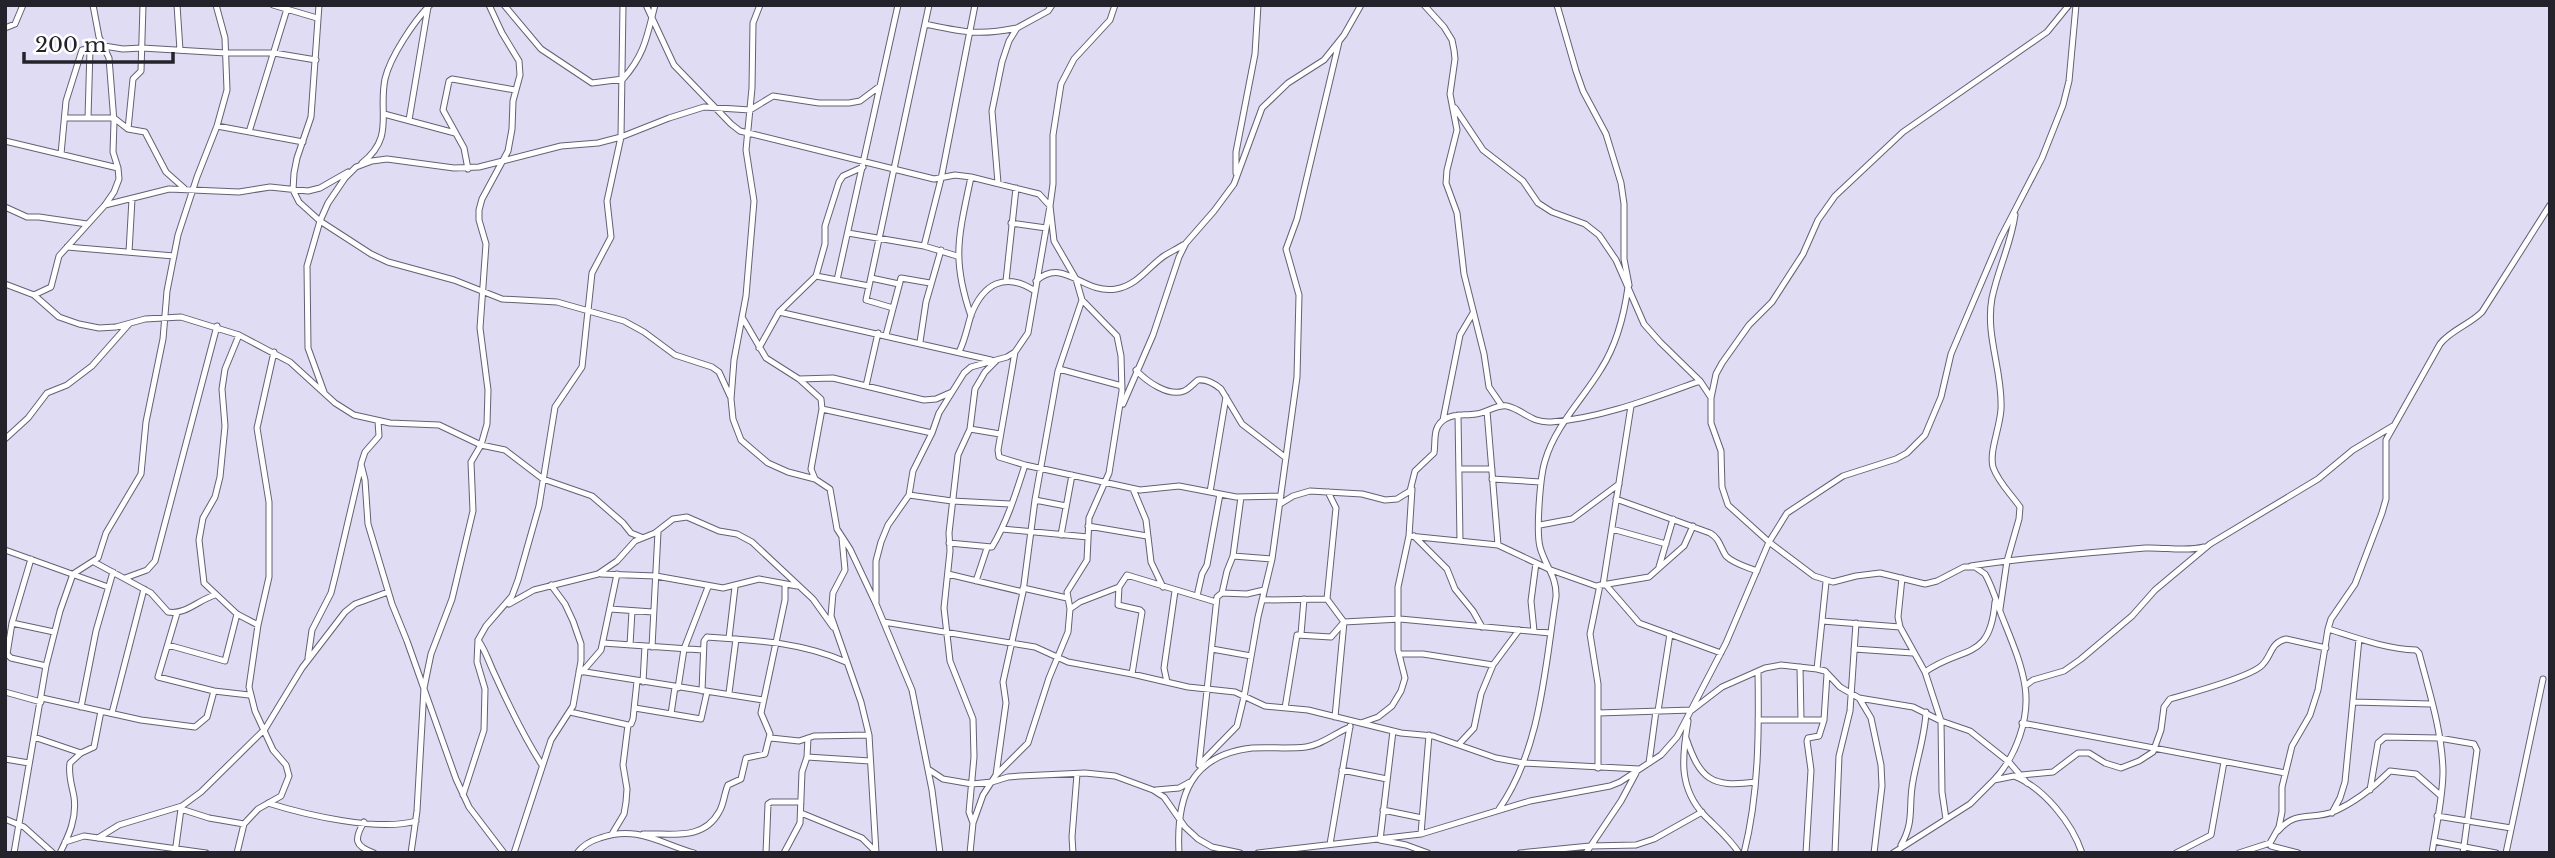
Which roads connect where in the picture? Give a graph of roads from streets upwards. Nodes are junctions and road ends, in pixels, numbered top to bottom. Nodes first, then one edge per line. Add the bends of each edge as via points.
1 (23, 5) edge
2 (93, 5) edge
3 (144, 5) edge
4 (177, 5) edge
5 (216, 5) edge
6 (273, 5) edge
7 (319, 5) edge
8 (489, 5) edge
9 (504, 5) edge
10 (623, 5) edge
11 (646, 5) edge
12 (655, 5) edge
13 (760, 5) edge
14 (898, 5) edge
15 (929, 5) edge
16 (975, 5) edge
17 (1052, 5) edge
18 (1115, 5) edge
19 (1258, 5) edge
20 (1361, 5) edge
21 (1424, 5) edge
22 (1557, 5) edge
23 (2069, 5) edge
24 (2076, 5) edge
25 (429, 6) edge
26 (287, 9) junction
27 (317, 19) junction
28 (653, 19) junction
29 (925, 24) junction
30 (5, 28) edge
31 (1017, 29) junction
32 (969, 34) junction
33 (1339, 42) junction
34 (104, 46) junction
35 (142, 48) junction
36 (90, 49) junction
37 (180, 50) junction
38 (226, 53) junction
39 (274, 53) junction
40 (316, 60) junction
41 (623, 79) junction
42 (880, 86) junction
43 (515, 90) junction
44 (1452, 102) junction
45 (716, 108) junction
46 (750, 110) junction
47 (384, 114) junction
48 (65, 118) junction
49 (88, 118) junction
50 (114, 118) junction
51 (409, 120) junction
52 (217, 126) junction
53 (128, 128) junction
54 (249, 132) junction
55 (457, 133) junction
56 (747, 135) junction
57 (621, 137) junction
58 (5, 141) edge
59 (303, 142) junction
60 (61, 154) junction
61 (505, 161) junction
62 (863, 163) junction
63 (356, 167) junction
64 (118, 168) junction
65 (895, 168) junction
66 (468, 169) junction
67 (1236, 176) junction
68 (971, 177) junction
69 (941, 179) junction
70 (998, 183) junction
71 (184, 188) junction
72 (1016, 188) junction
73 (192, 189) junction
74 (293, 190) junction
75 (132, 199) junction
76 (105, 205) junction
77 (2550, 205) edge
78 (1050, 206) junction
79 (5, 207) edge
80 (2015, 210) junction
81 (320, 220) junction
82 (1012, 223) junction
83 (87, 224) junction
84 (1046, 228) junction
85 (848, 233) junction
86 (880, 239) junction
87 (1186, 243) junction
88 (924, 246) junction
89 (67, 247) junction
90 (941, 250) junction
91 (129, 252) junction
92 (174, 256) junction
93 (957, 256) junction
94 (816, 275) junction
95 (871, 278) junction
96 (1076, 279) junction
97 (837, 280) junction
98 (1006, 281) junction
99 (1036, 281) junction
100 (930, 283) junction
101 (5, 284) edge
102 (899, 284) junction
103 (869, 286) junction
104 (1628, 287) junction
105 (1035, 291) junction
106 (482, 292) junction
107 (34, 295) junction
108 (1631, 295) junction
109 (1082, 300) junction
110 (893, 308) junction
111 (587, 312) junction
112 (779, 312) junction
113 (1474, 312) junction
114 (165, 316) junction
115 (742, 317) junction
116 (971, 317) junction
117 (129, 324) junction
118 (217, 327) junction
119 (878, 333) junction
120 (239, 335) junction
121 (886, 335) junction
122 (920, 342) junction
123 (759, 348) junction
124 (274, 352) junction
125 (959, 352) junction
126 (1015, 352) junction
127 (996, 360) junction
128 (1059, 369) junction
129 (1136, 370) junction
130 (800, 379) junction
131 (1700, 381) junction
132 (866, 386) junction
133 (1122, 386) junction
134 (324, 391) junction
135 (952, 392) junction
136 (1226, 397) junction
137 (1711, 398) junction
138 (731, 399) junction
139 (1502, 406) junction
140 (1630, 406) junction
141 (822, 409) junction
142 (1487, 411) junction
143 (1458, 415) junction
144 (1443, 420) junction
145 (1567, 420) junction
146 (378, 421) junction
147 (1118, 421) junction
148 (2393, 426) junction
149 (970, 429) junction
150 (932, 433) junction
151 (1000, 433) junction
152 (5, 439) edge
153 (481, 445) junction
154 (1286, 458) junction
155 (361, 464) junction
156 (1025, 466) junction
157 (1040, 469) junction
158 (1459, 469) junction
159 (1492, 469) junction
160 (1072, 475) junction
161 (543, 479) junction
162 (815, 479) junction
163 (1492, 479) junction
164 (1105, 482) junction
165 (1541, 482) junction
166 (1619, 484) junction
167 (1412, 487) junction
168 (1133, 489) junction
169 (1210, 492) junction
170 (1328, 492) junction
171 (1220, 494) junction
172 (909, 495) junction
173 (1281, 496) junction
174 (1241, 497) junction
175 (1616, 499) junction
176 (1035, 500) junction
177 (952, 501) junction
178 (1010, 504) junction
179 (1280, 504) junction
180 (1066, 506) junction
181 (1674, 519) junction
182 (1540, 525) junction
183 (1088, 526) junction
184 (1693, 526) junction
185 (1002, 529) junction
186 (1612, 529) junction
187 (658, 532) junction
188 (1031, 532) junction
189 (1062, 535) junction
190 (1147, 536) junction
191 (1411, 536) junction
192 (641, 537) junction
193 (1088, 537) junction
194 (842, 538) junction
195 (1460, 541) junction
196 (1769, 542) junction
197 (949, 543) junction
198 (1666, 544) junction
199 (1498, 545) junction
200 (2208, 546) junction
201 (987, 548) junction
202 (5, 550) edge
203 (1233, 556) junction
204 (31, 559) junction
205 (1272, 559) junction
206 (2007, 561) junction
207 (94, 562) junction
208 (1536, 563) junction
209 (1964, 567) junction
210 (1551, 570) junction
211 (1658, 570) junction
212 (1757, 571) junction
213 (113, 572) junction
214 (73, 574) junction
215 (598, 574) junction
216 (617, 574) junction
217 (947, 574) junction
218 (656, 576) junction
219 (1902, 578) junction
220 (125, 579) junction
221 (976, 581) junction
222 (1826, 582) junction
223 (785, 584) junction
224 (551, 585) junction
225 (1603, 585) junction
226 (797, 586) junction
227 (1119, 586) junction
228 (108, 587) junction
229 (708, 587) junction
230 (735, 587) junction
231 (1163, 587) junction
232 (144, 589) junction
233 (1023, 590) junction
234 (1264, 590) junction
235 (1175, 591) junction
236 (388, 592) junction
237 (1223, 593) junction
238 (215, 595) junction
239 (1995, 596) junction
240 (1197, 597) junction
241 (1067, 598) junction
242 (1304, 599) junction
243 (1327, 599) junction
244 (1262, 600) junction
245 (1216, 602) junction
246 (876, 604) junction
247 (503, 607) junction
248 (5, 609) edge
249 (1070, 609) junction
250 (610, 610) junction
251 (15, 611) junction
252 (632, 611) junction
253 (653, 612) junction
254 (2000, 612) junction
255 (177, 613) junction
256 (237, 614) junction
257 (1400, 619) junction
258 (1822, 621) junction
259 (884, 622) junction
260 (1344, 622) junction
261 (12, 623) junction
262 (1856, 623) junction
263 (258, 625) junction
264 (1482, 626) junction
265 (833, 627) junction
266 (1900, 627) junction
267 (2328, 629) junction
268 (1519, 630) junction
269 (1534, 631) junction
270 (54, 632) junction
271 (947, 633) junction
272 (1550, 633) junction
273 (1301, 634) junction
274 (1670, 634) junction
275 (732, 638) junction
276 (478, 639) junction
277 (2359, 639) junction
278 (775, 642) junction
279 (603, 643) junction
280 (1010, 643) junction
281 (168, 645) junction
282 (630, 645) junction
283 (648, 647) junction
284 (684, 649) junction
285 (1212, 649) junction
286 (1854, 649) junction
287 (2326, 649) junction
288 (704, 650) junction
289 (1721, 653) junction
290 (1914, 653) junction
291 (1399, 654) junction
292 (1251, 656) junction
293 (1057, 659) junction
294 (846, 662) junction
295 (305, 664) junction
296 (1493, 665) junction
297 (46, 666) junction
298 (1800, 667) junction
299 (1817, 669) junction
300 (581, 671) junction
301 (1758, 671) junction
302 (1925, 672) junction
303 (1132, 674) junction
304 (1828, 674) junction
305 (2543, 679) dead end
306 (640, 682) junction
307 (1167, 682) junction
308 (2025, 686) junction
309 (424, 688) junction
310 (677, 688) junction
311 (1209, 690) junction
312 (214, 691) junction
313 (5, 692) edge
314 (704, 692) junction
315 (729, 693) junction
316 (1850, 694) junction
317 (250, 695) junction
318 (1244, 696) junction
319 (1859, 698) junction
320 (42, 700) junction
321 (763, 700) junction
322 (2353, 702) junction
323 (2431, 704) junction
324 (81, 707) junction
325 (635, 708) junction
326 (1285, 708) junction
327 (101, 711) junction
328 (1657, 711) junction
329 (570, 712) junction
330 (1691, 712) junction
331 (1926, 712) junction
332 (112, 713) junction
333 (1598, 713) junction
334 (671, 714) junction
335 (1335, 717) junction
336 (1758, 720) junction
337 (1801, 720) junction
338 (1824, 720) junction
339 (1941, 721) junction
340 (1361, 723) junction
341 (2022, 723) junction
342 (628, 724) junction
343 (1350, 724) junction
344 (265, 729) junction
345 (1394, 731) junction
346 (869, 734) junction
347 (1429, 735) junction
348 (34, 737) junction
349 (1686, 737) junction
350 (771, 738) junction
351 (808, 738) junction
352 (2439, 738) junction
353 (1459, 744) junction
354 (2155, 749) junction
355 (80, 753) junction
356 (807, 757) junction
357 (5, 759) edge
358 (870, 761) junction
359 (1649, 762) junction
360 (2009, 762) junction
361 (2224, 762) junction
362 (29, 763) junction
363 (1523, 764) junction
364 (542, 765) junction
365 (1199, 768) junction
366 (1598, 768) junction
367 (928, 769) junction
368 (1639, 769) junction
369 (1342, 770) junction
370 (2284, 773) junction
371 (1077, 774) junction
372 (996, 775) junction
373 (2022, 775) junction
374 (1387, 779) junction
375 (1994, 780) junction
376 (1192, 781) junction
377 (992, 782) junction
378 (1755, 782) junction
379 (2027, 783) junction
380 (972, 784) junction
381 (1153, 790) junction
382 (2370, 790) junction
383 (463, 794) junction
384 (2440, 795) junction
385 (801, 802) junction
386 (268, 803) junction
387 (182, 808) junction
388 (1383, 810) junction
389 (1498, 810) junction
390 (1702, 812) junction
391 (801, 813) junction
392 (2332, 813) junction
393 (1178, 815) junction
394 (2437, 816) junction
395 (1422, 818) junction
396 (5, 819) edge
397 (1946, 819) junction
398 (416, 821) junction
399 (2467, 821) junction
400 (364, 822) junction
401 (973, 823) junction
402 (19, 824) junction
403 (244, 824) junction
404 (2511, 828) junction
405 (612, 834) junction
406 (643, 834) junction
407 (1421, 834) junction
408 (98, 838) junction
409 (2274, 838) junction
410 (1380, 840) junction
411 (2434, 841) junction
412 (65, 842) junction
413 (1330, 844) junction
414 (1590, 846) junction
415 (1629, 846) junction
416 (2271, 846) junction
417 (1900, 847) junction
418 (1415, 850) edge
419 (2463, 850) edge
420 (176, 851) edge
421 (679, 851) edge
422 (14, 853) edge
423 (53, 853) edge
424 (60, 853) edge
425 (206, 853) edge
426 (237, 853) edge
427 (374, 853) edge
428 (411, 853) edge
429 (504, 853) edge
430 (514, 853) edge
431 (577, 853) edge
432 (694, 853) edge
433 (766, 853) edge
434 (784, 853) edge
435 (876, 853) edge
436 (940, 853) edge
437 (970, 853) edge
438 (1073, 853) edge
439 (1179, 853) edge
440 (1240, 853) edge
441 (1258, 853) edge
442 (1428, 853) edge
443 (1522, 853) edge
444 (1586, 853) edge
445 (1621, 853) edge
446 (1742, 853) edge
447 (1805, 853) edge
448 (1835, 853) edge
449 (1874, 853) edge
450 (1893, 853) edge
451 (2085, 853) edge
452 (2176, 853) edge
453 (2239, 853) edge
454 (2268, 853) edge
455 (2298, 853) edge
456 (2432, 853) edge
457 (2496, 853) edge
458 (2506, 853) edge

1 - 30 street via 15,24
2 - 34 street
3 - 35 street
4 - 37 street
5 - 38 street
6 - 26 street
7 - 27 street
8 - 43 street via 519,61
9 - 41 street via 541,48 588,81
10 - 41 street
11 - 28 street
12 - 28 street
13 - 46 street via 754,23
14 - 42 street
15 - 29 street
16 - 32 street
17 - 31 street
18 - 78 street via 1110,20 1074,59 1062,84 1053,135
19 - 67 street
20 - 33 street
21 - 44 street via 1452,40
22 - 108 street via 1576,71 1606,134 1621,183 1624,259
23 - 137 street via 2047,32 1903,132 1840,190 1772,302 1722,363
24 - 80 street via 2067,93 2042,158
25 - 47 street via 408,32 386,74
25 - 51 street
26 - 27 street
26 - 39 street
27 - 40 street
28 - 41 street via 642,53
28 - 45 street via 674,65
29 - 32 street
29 - 65 street
31 - 32 street
31 - 70 street via 1006,52 992,111
32 - 69 street
33 - 67 street via 1324,60 1268,100
33 - 154 street via 1287,244 1300,308
34 - 35 street
34 - 36 street
34 - 50 street
35 - 37 street
35 - 53 street
36 - 48 street via 79,53
36 - 49 street
37 - 38 street
38 - 39 street
38 - 52 street via 227,90
39 - 40 street
39 - 54 street
40 - 59 street via 311,117
41 - 57 street
42 - 46 street via 860,101 819,103 773,96
42 - 62 street
43 - 55 street via 451,80 443,110
43 - 61 street
44 - 104 street via 1483,149 1523,181 1538,203 1599,235
44 - 113 street via 1457,130 1446,183 1457,213
45 - 46 street
45 - 56 street
45 - 57 street via 692,110
46 - 56 street
47 - 51 street
47 - 63 street via 375,152
48 - 49 street
48 - 60 street
49 - 50 street
50 - 53 street
50 - 64 street via 113,152
51 - 55 street
52 - 54 street
52 - 73 street
53 - 71 street via 147,133 166,172
54 - 59 street
55 - 66 street
56 - 62 street
56 - 115 street via 746,160 754,201
57 - 61 street
57 - 111 street via 607,201 611,237 592,272
58 - 60 street
59 - 74 street via 296,158
60 - 64 street
61 - 66 street
61 - 106 street via 479,210 486,244
62 - 65 street
62 - 85 street
62 - 94 street via 839,182
63 - 66 street via 387,159
63 - 74 street via 320,188
63 - 81 street
64 - 76 street via 118,184
65 - 69 street
65 - 86 street
67 - 87 street
68 - 69 street
68 - 70 street
68 - 93 street
69 - 88 street
70 - 72 street
71 - 73 street
71 - 75 street
72 - 78 street via 1039,194
72 - 82 street
73 - 74 street
73 - 92 street
74 - 81 street
75 - 76 street
75 - 91 street
76 - 83 street
77 - 148 street via 2482,312 2440,344
78 - 84 street
78 - 96 street via 1054,242
79 - 83 street via 27,217
80 - 196 street via 1951,354 1941,397 1925,435 1907,453 1843,476 1792,509
80 - 206 street via 1990,316 2001,406 1993,468 2020,507
81 - 106 street via 388,262
81 - 134 street via 307,266 306,289 308,348
82 - 84 street
82 - 98 street
83 - 89 street
84 - 99 street
85 - 86 street
85 - 97 street
86 - 88 street
86 - 95 street
87 - 96 street via 1128,286 1104,290
87 - 129 street
88 - 90 street
89 - 91 street
89 - 107 street via 57,261 51,287
90 - 93 street
90 - 100 street
91 - 92 street
92 - 114 street
93 - 116 street
94 - 97 street
94 - 112 street
95 - 102 street
95 - 103 street
96 - 99 street via 1053,272
96 - 109 street
97 - 103 street
98 - 105 street
98 - 116 street via 994,283
99 - 105 street
100 - 102 street via 902,278
100 - 122 street
101 - 107 street
102 - 110 street
103 - 110 street via 867,301
104 - 108 street
104 - 145 street via 1625,311 1608,356
105 - 126 street via 1028,334
106 - 111 street via 518,301 557,302
106 - 153 street via 480,327 488,390
107 - 117 street via 60,317 79,324 99,328
108 - 131 street via 1651,334
109 - 128 street
109 - 133 street via 1116,336
110 - 121 street
111 - 138 street via 624,321 676,355 712,367
111 - 161 street via 582,367 555,407
112 - 119 street
112 - 123 street
113 - 139 street via 1489,387
113 - 144 street via 1459,339
114 - 117 street
114 - 118 street
114 - 207 street via 141,474
115 - 123 street
115 - 138 street
116 - 125 street
117 - 152 street via 92,366 47,393
118 - 120 street
118 - 220 street via 155,561
119 - 121 street
119 - 132 street
120 - 124 street
120 - 238 street via 222,390 225,426 220,477 199,540 202,579
121 - 122 street
122 - 125 street
123 - 130 street via 770,362
124 - 134 street
124 - 263 street via 257,428 269,502 270,561
125 - 127 street
126 - 127 street
126 - 151 street
127 - 135 street via 971,367
127 - 149 street via 975,389
128 - 133 street
128 - 157 street
129 - 136 street via 1150,384 1178,392 1206,380
129 - 147 street
130 - 132 street via 823,377
130 - 141 street via 818,394
131 - 137 street
131 - 140 street
132 - 135 street via 924,400
133 - 147 street
134 - 146 street via 344,410
135 - 150 street
136 - 154 street via 1242,425
136 - 169 street
137 - 196 street via 1725,500
138 - 162 street via 735,426 747,446 776,467
139 - 142 street
139 - 145 street via 1537,421
140 - 145 street
140 - 166 street
141 - 150 street
141 - 162 street via 811,469
142 - 143 street
142 - 159 street
143 - 144 street
143 - 158 street
144 - 167 street via 1436,430 1434,453 1415,471
145 - 165 street via 1550,448
146 - 153 street via 439,425
146 - 155 street via 379,436
147 - 164 street
148 - 200 street
148 - 267 street via 2386,440 2382,513 2355,584
149 - 151 street
149 - 177 street via 958,454
150 - 172 street via 913,471
151 - 156 street via 999,457
153 - 161 street via 510,453
153 - 309 street via 471,462 473,511
154 - 173 street
155 - 236 street via 368,524
155 - 295 street via 331,593 312,630
156 - 157 street
156 - 178 street
157 - 160 street
157 - 176 street
158 - 159 street
158 - 195 street
159 - 163 street
160 - 164 street
160 - 180 street
161 - 192 street via 592,496
161 - 247 street via 530,542 512,596
162 - 194 street via 830,489
163 - 165 street
163 - 199 street
164 - 168 street
164 - 183 street
165 - 182 street
166 - 175 street
166 - 182 street via 1572,519
167 - 170 street via 1405,496 1390,500
167 - 191 street
168 - 169 street via 1179,486
168 - 190 street
169 - 171 street
170 - 179 street via 1300,492
170 - 243 street via 1336,508
171 - 174 street
171 - 240 street via 1208,565
172 - 177 street
172 - 246 street via 881,542
173 - 174 street
173 - 179 street
174 - 203 street
175 - 181 street
175 - 186 street
176 - 180 street
176 - 188 street
177 - 178 street
177 - 197 street
178 - 185 street
179 - 205 street
180 - 189 street
181 - 184 street
181 - 198 street
182 - 210 street via 1540,548
183 - 190 street
183 - 193 street
184 - 211 street via 1685,546
184 - 212 street via 1714,536 1732,560
185 - 188 street
185 - 201 street
186 - 198 street
186 - 225 street
187 - 192 street
187 - 218 street
187 - 226 street via 673,519 687,517 737,534 752,542
188 - 189 street
188 - 233 street
189 - 193 street
190 - 231 street via 1151,562
191 - 195 street
191 - 257 street via 1399,580
191 - 264 street via 1447,569 1455,589
192 - 215 street
193 - 241 street via 1087,560 1068,587
194 - 246 street
194 - 265 street via 845,570 833,593
195 - 199 street
196 - 212 street
196 - 222 street
197 - 201 street
197 - 217 street
198 - 211 street
199 - 208 street
200 - 206 street
200 - 308 street via 2081,659
201 - 221 street
202 - 204 street
203 - 205 street
203 - 237 street
204 - 214 street
204 - 251 street
205 - 234 street
206 - 209 street
206 - 254 street
207 - 213 street
207 - 214 street
208 - 210 street
208 - 269 street via 1531,601
209 - 219 street via 1926,584
209 - 239 street via 1985,574
210 - 225 street
210 - 272 street via 1557,585
211 - 225 street via 1644,578
212 - 289 street
213 - 220 street
213 - 228 street
214 - 228 street
214 - 270 street
215 - 216 street
215 - 224 street
216 - 218 street
216 - 250 street
217 - 221 street
217 - 271 street
218 - 229 street
218 - 253 street
219 - 222 street via 1873,573
219 - 266 street
220 - 232 street
221 - 233 street
222 - 258 street
223 - 226 street
223 - 230 street via 759,579
223 - 278 street
224 - 247 street
224 - 300 street via 565,604 581,644
225 - 274 street via 1639,623
225 - 333 street via 1590,634 1597,668
226 - 265 street via 817,603
227 - 231 street via 1128,575
227 - 249 street
227 - 303 street via 1118,605 1142,612
228 - 324 street
229 - 230 street
229 - 284 street
230 - 275 street
231 - 235 street
232 - 255 street via 168,612
232 - 332 street
233 - 241 street
233 - 280 street
234 - 237 street
234 - 244 street
235 - 240 street
235 - 307 street via 1164,668
236 - 295 street via 345,612
236 - 309 street
237 - 245 street
238 - 255 street
238 - 256 street
239 - 254 street
239 - 302 street via 1991,624 1980,646 1944,659
240 - 245 street
241 - 249 street
242 - 243 street
242 - 244 street
242 - 273 street
243 - 260 street
244 - 292 street
245 - 285 street
246 - 259 street
247 - 276 street
248 - 251 street
249 - 293 street via 1068,632
250 - 252 street
250 - 279 street
251 - 261 street
252 - 253 street
252 - 282 street
253 - 283 street
254 - 308 street
255 - 281 street
256 - 263 street
256 - 281 street via 225,661
257 - 260 street
257 - 264 street
257 - 291 street
258 - 262 street
258 - 299 street
259 - 271 street
259 - 367 street via 912,690
260 - 273 street via 1331,637
260 - 335 street
261 - 270 street
261 - 297 street via 8,656
262 - 266 street
262 - 286 street
263 - 317 street
264 - 268 street
265 - 294 street
266 - 290 street
267 - 277 street
267 - 287 street
268 - 269 street
268 - 296 street
269 - 272 street
270 - 297 street
271 - 280 street
271 - 380 street via 950,661 973,719
272 - 363 street
273 - 326 street via 1296,637
274 - 289 street
274 - 328 street
275 - 278 street
275 - 288 street via 707,637
275 - 315 street
276 - 364 street
276 - 383 street via 477,662 485,688 484,730
277 - 322 street
277 - 323 street via 2416,650
278 - 294 street via 807,647
278 - 321 street
279 - 282 street
279 - 300 street
280 - 293 street via 1035,647
280 - 372 street
281 - 312 street via 158,677
282 - 283 street
283 - 284 street
283 - 306 street
284 - 288 street
284 - 310 street
285 - 292 street
285 - 311 street
286 - 290 street
286 - 316 street
287 - 354 street via 2279,641 2260,667 2170,699
287 - 370 street via 2312,709
288 - 314 street
289 - 330 street
290 - 302 street
291 - 296 street
291 - 340 street via 1405,673 1398,698 1384,713
292 - 318 street
293 - 303 street
293 - 372 street via 1028,743
294 - 346 street
295 - 344 street
296 - 353 street via 1474,728
297 - 320 street
298 - 299 street
298 - 301 street via 1781,665
298 - 337 street
299 - 304 street
300 - 306 street
300 - 329 street
301 - 330 street via 1723,687
301 - 336 street
302 - 339 street
303 - 307 street
304 - 316 street
304 - 338 street
305 - 404 street
306 - 310 street
306 - 325 street
307 - 311 street
308 - 341 street
309 - 383 street
309 - 398 street
310 - 314 street
310 - 334 street
311 - 318 street
311 - 365 street
312 - 317 street
312 - 332 street via 207,717 195,727
313 - 320 street
314 - 315 street
314 - 334 street via 701,719
315 - 321 street
316 - 319 street
316 - 448 street via 1839,756
317 - 344 street
318 - 326 street via 1265,706
318 - 365 street via 1237,726
319 - 331 street
319 - 449 street via 1871,718 1881,765
320 - 324 street
320 - 348 street
321 - 350 street via 761,713
322 - 323 street
322 - 392 street via 2345,782
323 - 352 street
324 - 327 street
325 - 334 street
325 - 342 street via 633,722
326 - 335 street
327 - 332 street
327 - 355 street via 94,747
328 - 330 street
328 - 333 street
328 - 359 street
329 - 342 street
329 - 364 street via 551,740
330 - 349 street
330 - 359 street via 1669,747
331 - 339 street
331 - 417 street via 1910,802 1910,828
333 - 366 street
335 - 343 street
336 - 337 street
336 - 378 street
337 - 338 street
338 - 447 street via 1819,736 1807,739 1811,770
339 - 360 street via 1970,732
339 - 397 street
340 - 343 street
340 - 345 street
341 - 354 street
341 - 360 street
342 - 405 street via 622,765 626,802
343 - 365 street via 1320,744 1232,752
343 - 369 street
344 - 386 street via 289,775 281,796
344 - 387 street
345 - 347 street
345 - 374 street
346 - 351 street
346 - 358 street
347 - 353 street
347 - 395 street
348 - 355 street
348 - 362 street
349 - 378 street via 1704,775 1723,784
349 - 390 street via 1683,776 1689,795
350 - 351 street
350 - 406 street via 765,754 746,758 741,779 728,785 720,811 706,828 681,835
351 - 356 street
352 - 382 street via 2381,740
352 - 384 street
352 - 399 street via 2477,747
353 - 363 street
354 - 361 street
354 - 373 street via 2122,768 2089,753 2078,753 2053,772
355 - 412 street via 70,763 75,808
356 - 358 street
356 - 385 street
357 - 362 street
358 - 435 street
359 - 368 street
360 - 373 street
360 - 375 street
361 - 370 street
361 - 452 street via 2211,835
362 - 402 street
363 - 366 street
363 - 389 street
364 - 430 street
365 - 376 street
366 - 368 street
367 - 380 street via 943,779
367 - 436 street
368 - 389 street via 1610,786
368 - 414 street
369 - 374 street
369 - 413 street
370 - 409 street via 2282,812
371 - 377 street via 1007,777
371 - 381 street via 1115,776
371 - 438 street
372 - 377 street
373 - 379 street
374 - 388 street
375 - 379 street via 2014,776
375 - 397 street
376 - 381 street via 1179,788
376 - 393 street
377 - 380 street
377 - 401 street
378 - 446 street via 1752,820
379 - 451 street via 2058,812
380 - 401 street via 969,811
381 - 393 street
382 - 384 street via 2390,771 2401,771 2421,776
382 - 392 street
383 - 429 street
384 - 394 street
385 - 391 street
385 - 433 street via 768,804
386 - 400 street
386 - 403 street
387 - 403 street
387 - 408 street via 119,825
387 - 420 street
388 - 395 street
388 - 410 street
389 - 407 street
390 - 415 street via 1654,839
390 - 446 street
391 - 434 street
391 - 435 street via 863,838
392 - 409 street via 2290,819
393 - 439 street
393 - 440 street via 1198,839
394 - 399 street
394 - 411 street
395 - 407 street
396 - 402 street
397 - 417 street
398 - 400 street via 394,825
398 - 428 street
399 - 404 street
399 - 419 street
400 - 427 street via 358,842
401 - 437 street
402 - 422 street
402 - 423 street
403 - 426 street
404 - 458 street
405 - 406 street
405 - 431 street via 589,842
406 - 421 street
407 - 410 street
408 - 412 street via 84,836
408 - 420 street
409 - 416 street
409 - 453 street
410 - 413 street
410 - 418 street
411 - 419 street
411 - 456 street
412 - 424 street
413 - 441 street
414 - 415 street
414 - 443 street
414 - 444 street
415 - 445 street
416 - 454 street
416 - 455 street
417 - 450 street
418 - 442 street
419 - 457 street
420 - 425 street
421 - 432 street

